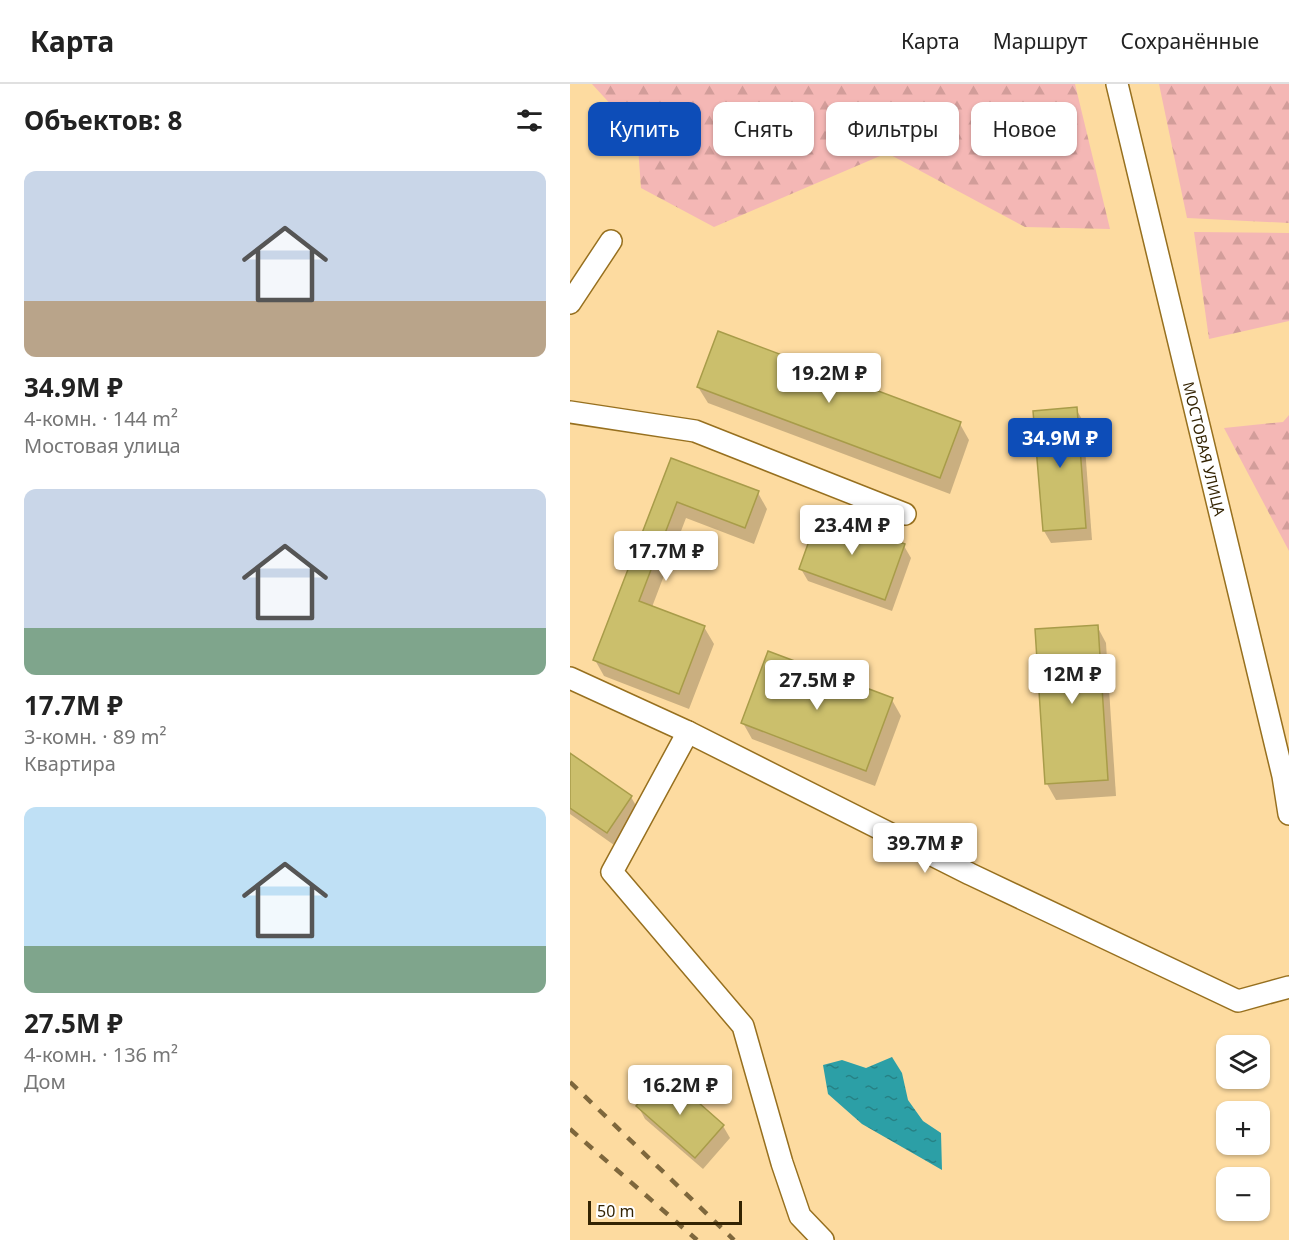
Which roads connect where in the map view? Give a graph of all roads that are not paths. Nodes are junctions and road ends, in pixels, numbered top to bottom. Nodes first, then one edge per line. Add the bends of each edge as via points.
1 (1117, 84) edge
2 (611, 241) dead end
3 (570, 303) edge
4 (570, 412) edge
5 (905, 514) dead end
6 (570, 678) edge
7 (688, 732) junction
8 (1286, 775) edge
9 (1289, 814) edge
10 (1289, 987) edge
11 (823, 1240) edge

1 - 8 street, МОСТОВАЯ УЛИЦА
2 - 3 street
4 - 5 street via 695,431
6 - 7 street
7 - 10 street via 970,874 1238,1001
7 - 11 street via 612,872 743,1026 800,1216
8 - 9 street, МОСТОВАЯ УЛИЦА

